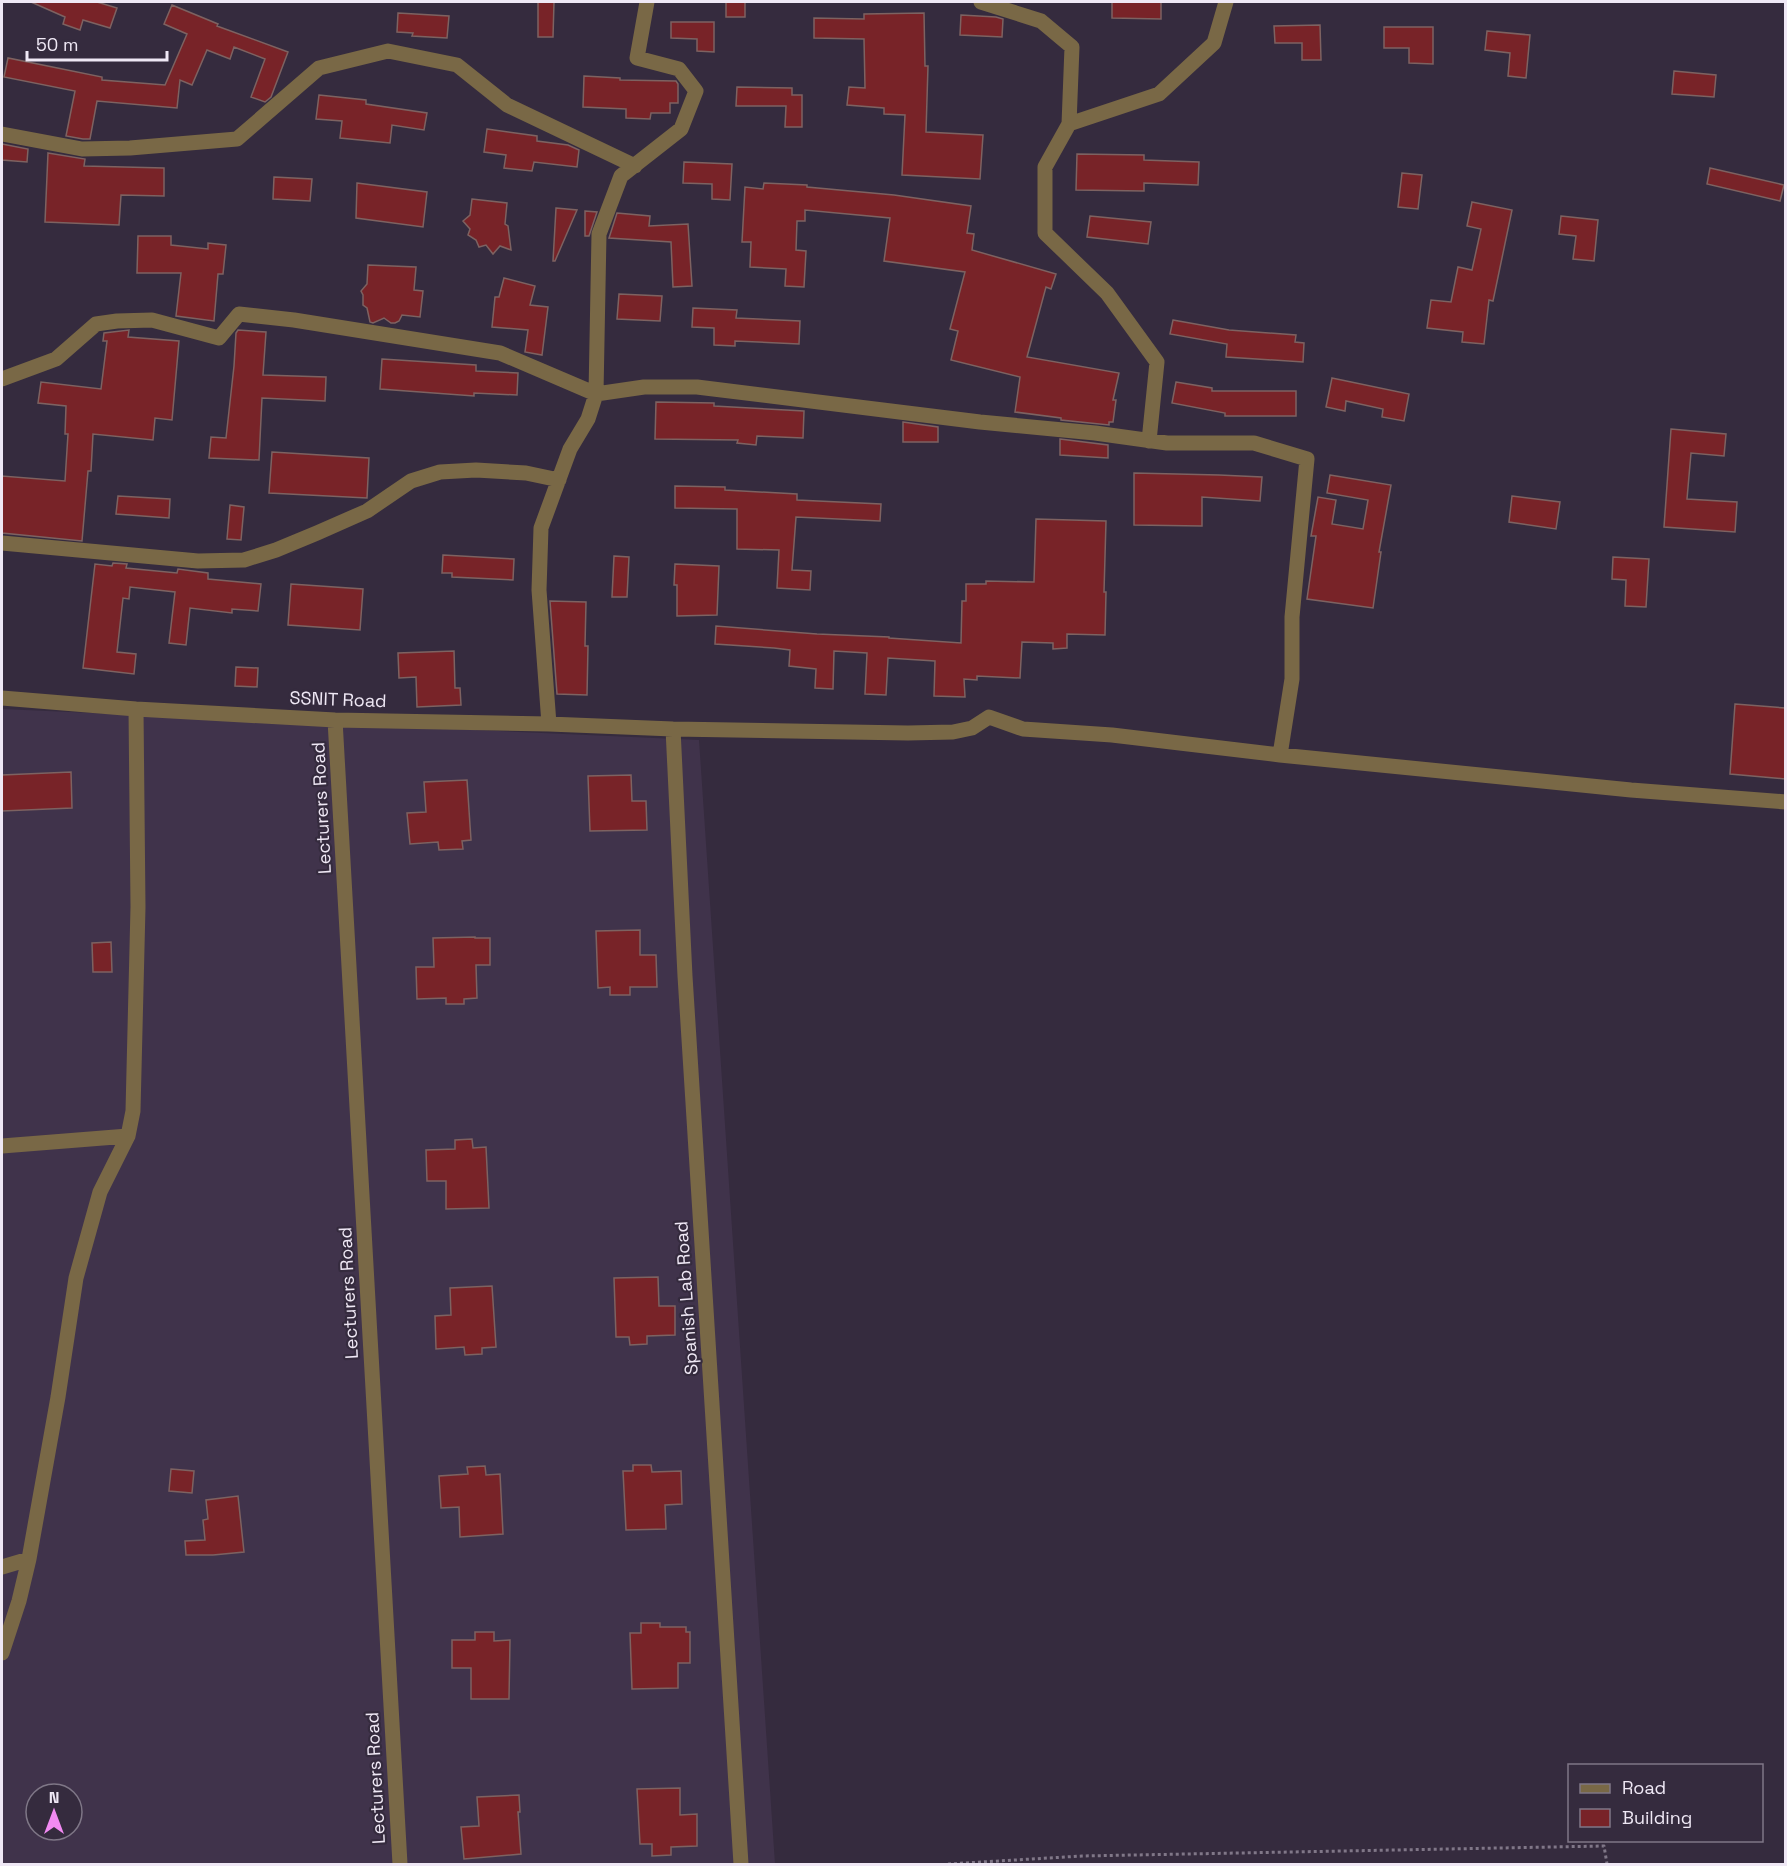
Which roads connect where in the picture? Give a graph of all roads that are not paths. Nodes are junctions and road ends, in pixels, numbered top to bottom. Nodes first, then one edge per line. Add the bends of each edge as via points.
1 (647, 2) edge
2 (981, 2) edge
3 (1226, 2) edge
4 (1068, 124) junction
5 (2, 134) edge
6 (635, 166) junction
7 (2, 379) edge
8 (596, 394) junction
9 (1149, 441) junction
10 (559, 480) junction
11 (2, 543) edge
12 (2, 698) edge
13 (136, 709) junction
14 (335, 720) junction
15 (549, 724) junction
16 (673, 729) junction
17 (1280, 755) junction
18 (1785, 802) edge
19 (128, 1136) junction
20 (2, 1146) edge
21 (29, 1559) junction
22 (2, 1567) edge
23 (2, 1653) edge
24 (400, 1864) edge
25 (741, 1864) edge

1 - 6 street via 637,58 679,69 696,91 681,129
2 - 4 street via 1041,21 1072,47
3 - 4 street via 1214,43 1159,94
4 - 9 street via 1045,167 1045,233 1107,293 1157,362
5 - 6 street via 82,149 237,139 319,68 388,51 457,65 507,105
6 - 8 street via 621,176 599,234
7 - 8 street via 56,359 96,324 152,321 219,338 239,314 500,353
8 - 9 street via 644,387 697,387
8 - 10 street
9 - 17 street via 1254,443 1307,459 1292,617 1292,679
10 - 11 street via 516,472 440,472 411,481 367,511 244,560 198,561
10 - 15 street via 541,528 540,590
12 - 13 street, SSNIT Road
13 - 14 street, SSNIT Road
13 - 19 street via 138,907 133,1111
14 - 15 street, SSNIT Road
14 - 24 street, Lecturers Road
15 - 16 street, SSNIT Road
16 - 17 street, SSNIT Road via 953,732 972,728 989,717 1023,729
16 - 25 street, Spanish Lab Road
17 - 18 street, SSNIT Road
19 - 20 street
19 - 21 street via 100,1192 76,1278
21 - 22 street
21 - 23 street

